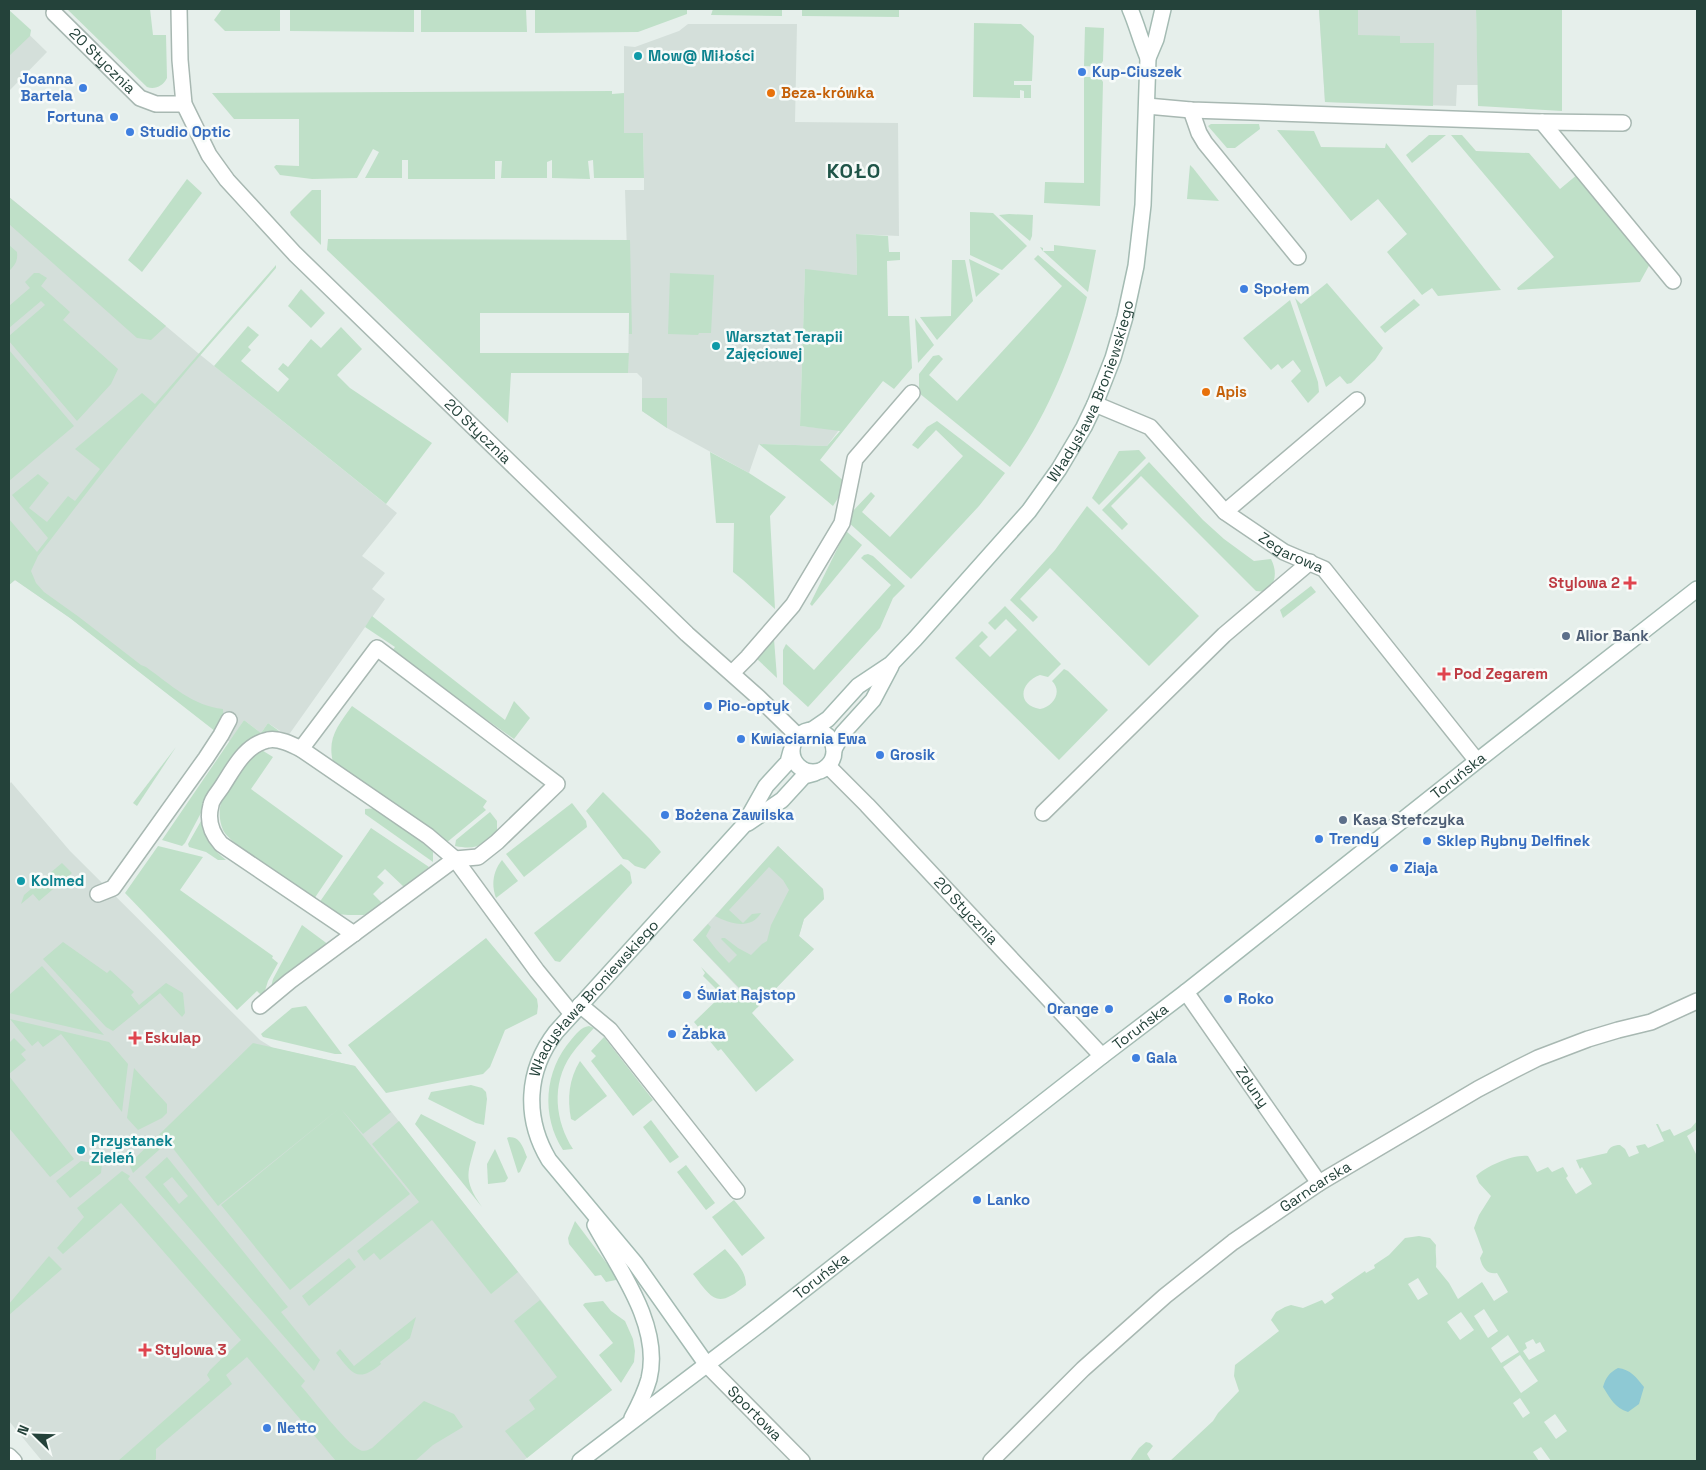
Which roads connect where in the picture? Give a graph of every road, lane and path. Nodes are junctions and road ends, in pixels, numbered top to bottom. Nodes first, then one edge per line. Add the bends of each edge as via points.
1 (179, 9) edge
2 (1130, 9) edge
3 (1163, 9) edge
4 (54, 13) dead end
5 (1148, 58) junction
6 (184, 104) junction
7 (1147, 106) junction
8 (1191, 110) junction
9 (1542, 122) junction
10 (1623, 123) dead end
11 (1298, 257) dead end
12 (1673, 281) dead end
13 (912, 393) dead end
14 (1357, 400) dead end
15 (1095, 404) junction
16 (1225, 512) junction
17 (1310, 562) junction
18 (1697, 589) edge
19 (891, 664) junction
20 (732, 673) junction
21 (229, 720) dead end
22 (805, 732) junction
23 (301, 749) junction
24 (834, 749) junction
25 (791, 751) junction
26 (1477, 761) junction
27 (822, 769) junction
28 (1043, 813) dead end
29 (744, 825) junction
30 (455, 860) junction
31 (98, 894) dead end
32 (354, 934) junction
33 (1186, 992) junction
34 (1697, 1001) edge
35 (260, 1006) dead end
36 (576, 1010) junction
37 (1102, 1056) junction
38 (1319, 1183) junction
39 (737, 1191) dead end
40 (577, 1193) junction
41 (707, 1365) junction
42 (629, 1423) junction
43 (9, 1456) edge
44 (14, 1461) edge
45 (580, 1461) edge
46 (802, 1461) edge
47 (991, 1461) edge

1 - 6 street, 20 Stycznia
2 - 5 street, Władysława Broniewskiego
3 - 5 street, Władysława Broniewskiego
4 - 6 street, 20 Stycznia via 140,98 156,104
5 - 7 street, Władysława Broniewskiego
6 - 20 street, 20 Stycznia via 204,147 218,168 295,254 680,628
7 - 8 street
7 - 15 street, Władysława Broniewskiego via 1143,205 1136,266 1113,358
8 - 9 street
8 - 11 street via 1205,143
9 - 10 street
9 - 12 street
13 - 20 street via 855,460 842,523 793,605
14 - 16 street
15 - 16 street, Zegarowa via 1150,427
15 - 19 street, Władysława Broniewskiego via 1059,469 1029,511
16 - 17 street, Zegarowa via 1284,552
17 - 26 street, Zegarowa via 1324,569
17 - 28 street via 1224,635
18 - 26 street, Toruńska
19 - 22 street, Władysława Broniewskiego via 858,686 828,719
19 - 24 street, Władysława Broniewskiego via 873,700 843,733
20 - 22 street, 20 Stycznia
21 - 31 street via 206,758 113,888
22 - 24 street via 820,731 827,735
22 - 25 street, Władysława Broniewskiego via 793,743
23 - 30 street via 428,836
23 - 30 street via 377,648 557,784 478,858
23 - 32 street via 278,740 252,747 242,756 211,804 210,828 221,844
24 - 27 street, Władysława Broniewskiego via 833,757
25 - 27 street via 793,760 806,772
25 - 29 street, Władysława Broniewskiego via 788,762 766,786
26 - 33 street, Toruńska
27 - 29 street, Władysława Broniewskiego via 804,776 782,800
27 - 37 street, 20 Stycznia via 867,805
29 - 36 street, Władysława Broniewskiego
30 - 32 street
30 - 36 street via 537,971
32 - 35 street
33 - 37 street, Toruńska
33 - 38 street, Zduny
34 - 38 street, Garncarska via 1651,1022 1588,1039 1538,1058 1478,1088
36 - 39 street via 610,1030
36 - 40 street, Władysława Broniewskiego via 543,1052 533,1079 531,1104 541,1145 549,1160
37 - 41 street, Toruńska
38 - 47 street, Garncarska via 1233,1242 1164,1296 1083,1369
40 - 41 street, Władysława Broniewskiego via 635,1263
40 - 42 street, Władysława Broniewskiego via 631,1291 648,1330 649,1378 642,1400
41 - 42 street, Toruńska
41 - 46 street, Sportowa
42 - 45 street, Toruńska
43 - 44 street

